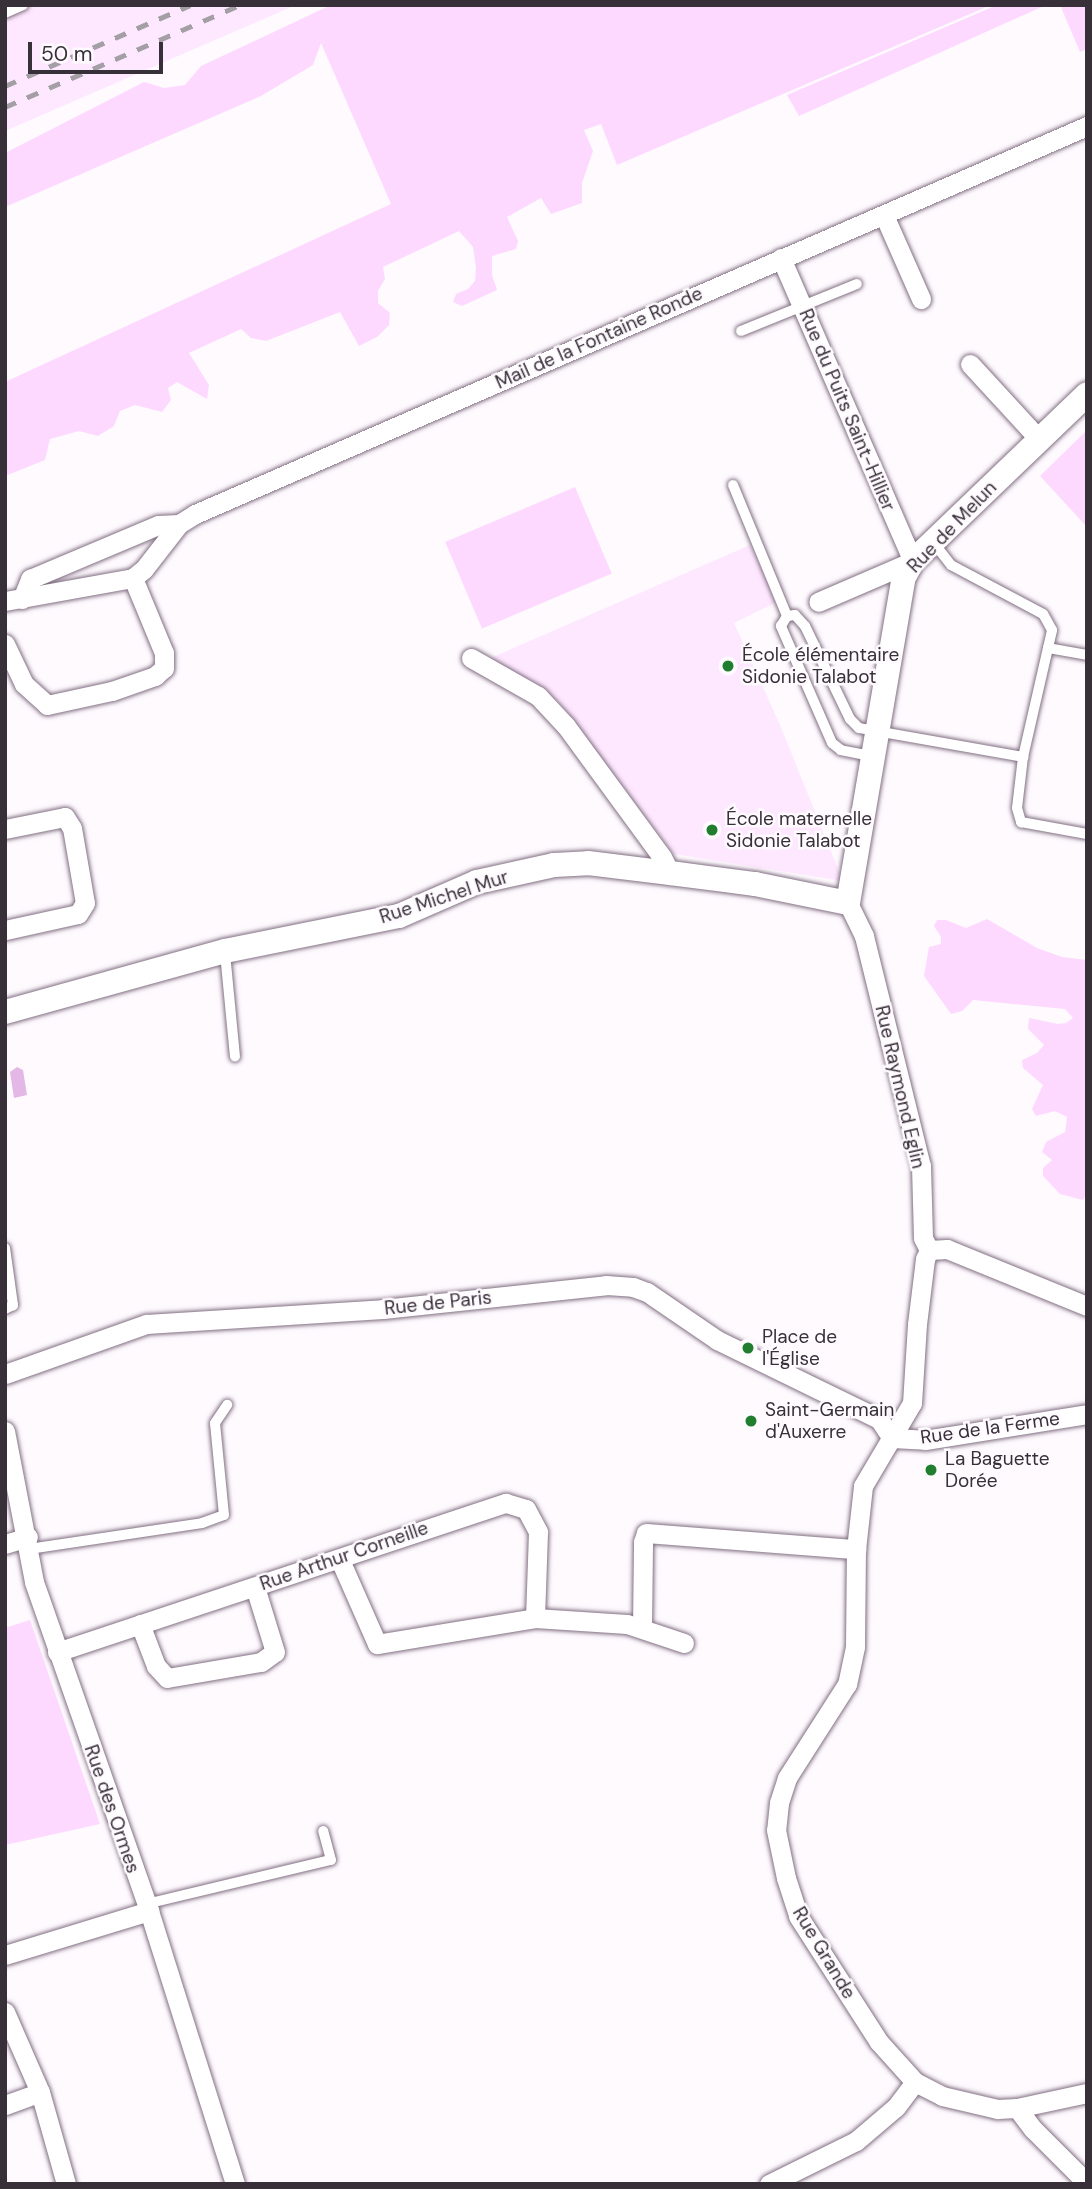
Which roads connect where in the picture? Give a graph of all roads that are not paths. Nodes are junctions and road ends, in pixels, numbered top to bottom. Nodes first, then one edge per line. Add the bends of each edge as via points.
1 (23, 5) edge
2 (5, 13) edge
3 (1087, 126) edge
4 (884, 215) junction
5 (781, 258) junction
6 (857, 284) dead end
7 (921, 299) dead end
8 (803, 307) junction
9 (741, 331) dead end
10 (970, 364) dead end
11 (1087, 394) edge
12 (1039, 439) junction
13 (733, 485) dead end
14 (179, 524) junction
15 (933, 542) junction
16 (913, 561) junction
17 (133, 578) junction
18 (14, 600) edge
19 (818, 602) dead end
20 (787, 616) junction
21 (5, 644) edge
22 (1048, 648) junction
23 (1087, 654) edge
24 (471, 658) dead end
25 (876, 729) junction
26 (872, 756) junction
27 (1023, 757) junction
28 (5, 829) edge
29 (1087, 834) edge
30 (670, 873) junction
31 (848, 903) junction
32 (5, 930) edge
33 (225, 951) junction
34 (5, 1012) edge
35 (235, 1056) dead end
36 (5, 1248) edge
37 (929, 1250) junction
38 (1087, 1306) edge
39 (5, 1309) edge
40 (5, 1374) edge
41 (228, 1405) dead end
42 (1087, 1415) edge
43 (5, 1434) edge
44 (892, 1438) junction
45 (28, 1543) junction
46 (5, 1544) edge
47 (856, 1549) junction
48 (340, 1560) junction
49 (255, 1587) junction
50 (535, 1618) junction
51 (140, 1623) junction
52 (642, 1628) junction
53 (684, 1643) dead end
54 (57, 1652) junction
55 (323, 1831) dead end
56 (147, 1907) junction
57 (5, 1955) edge
58 (5, 2012) edge
59 (915, 2082) junction
60 (40, 2092) junction
61 (1087, 2093) edge
62 (5, 2105) edge
63 (1017, 2108) junction
64 (1087, 2183) edge
65 (66, 2184) edge
66 (234, 2184) edge
67 (769, 2184) edge

1 - 2 lane
3 - 4 street, Mail de la Fontaine Ronde
4 - 5 street, Mail de la Fontaine Ronde
4 - 7 street
5 - 8 street, Rue du Puits Saint-Hillier
5 - 14 street, Mail de la Fontaine Ronde
6 - 8 lane
8 - 9 lane
8 - 16 street, Rue du Puits Saint-Hillier
10 - 12 street
11 - 12 street, Rue de Melun
12 - 15 street, Rue de Melun
13 - 20 lane
14 - 17 street, Mail de la Fontaine Ronde
14 - 18 street via 158,525 30,579
15 - 16 street, Rue de Melun
15 - 22 lane via 951,565 1043,614 1052,631
16 - 19 street
16 - 25 street, Rue de Melun via 904,577
17 - 18 street
17 - 21 street via 164,653 164,668 155,676 47,705 24,684
20 - 25 lane via 795,615 805,626 850,719 859,728
20 - 26 lane via 781,626 832,743 841,750
22 - 23 lane
22 - 27 lane
24 - 30 street via 548,706 662,856
25 - 26 street, Rue de Melun
25 - 27 lane
26 - 31 street, Rue de Melun
27 - 29 lane via 1017,808 1021,822
28 - 32 street via 65,817 72,828 85,903 78,914
30 - 31 street, Rue Michel Mur
30 - 33 street, Rue Michel Mur via 588,863 554,865 477,882 400,916
31 - 37 street, Rue Raymond Eglin via 864,936 921,1166 923,1238
33 - 34 street, Rue Michel Mur
33 - 35 lane
36 - 39 lane via 13,1305
37 - 38 street via 947,1249
37 - 44 street, Rue Raymond Eglin via 917,1324 912,1403
40 - 44 street, Rue de Paris via 132,1327 155,1323 383,1309 606,1285 647,1292 717,1340 879,1419
41 - 45 lane via 215,1423 225,1515 202,1523
42 - 44 street, Rue de la Ferme via 925,1440
43 - 45 street, Rue des Ormes
44 - 47 street via 863,1486
45 - 46 street
45 - 54 street, Rue des Ormes via 34,1582
47 - 52 street via 646,1533
47 - 59 street, Rue Grande via 855,1647 847,1684 787,1778 776,1830 798,1916 879,2042
48 - 49 street, Rue Arthur Corneille
48 - 50 street via 377,1644
48 - 50 street, Rue Arthur Corneille via 506,1503 526,1509 538,1532
49 - 51 street, Rue Arthur Corneille
49 - 51 street via 275,1652 261,1662 167,1678 156,1666
50 - 52 street
51 - 54 street, Rue Arthur Corneille
52 - 53 street
54 - 56 street, Rue des Ormes
55 - 56 lane via 331,1860
56 - 57 street
56 - 66 street, Rue des Ormes
58 - 60 street
59 - 63 street, Rue Grande via 942,2096 997,2109
59 - 67 street via 896,2107 856,2141
60 - 62 street
60 - 65 street
61 - 63 street, Rue Grande
63 - 64 street

